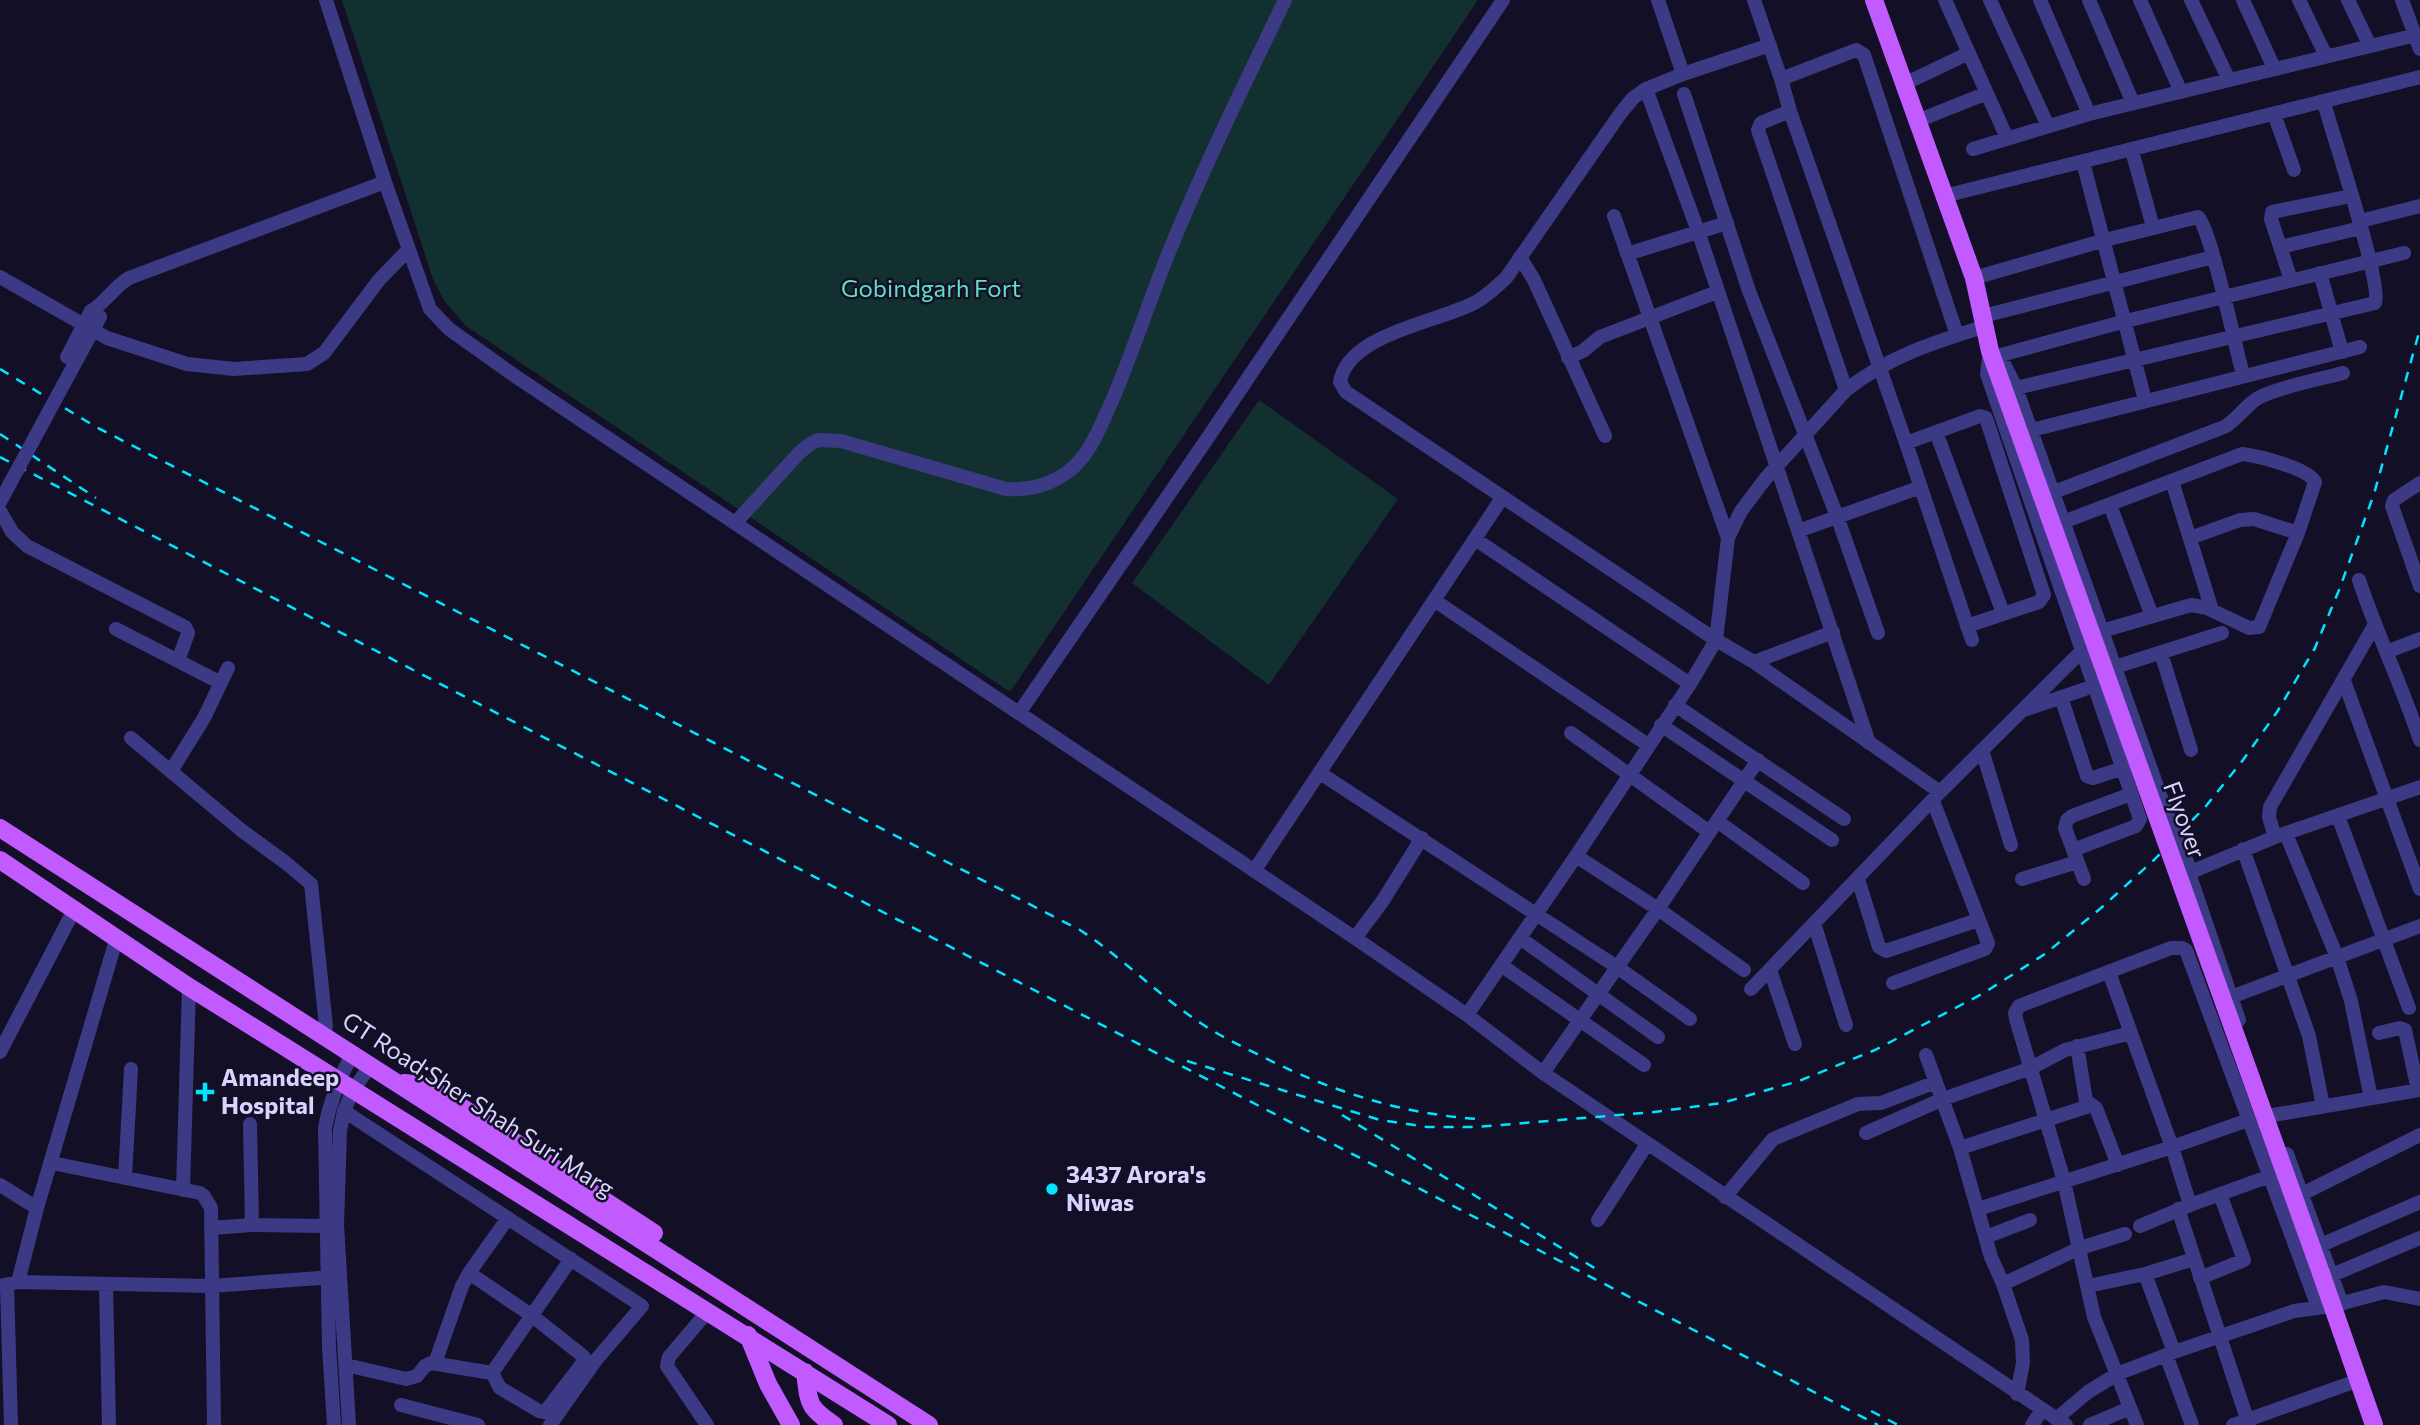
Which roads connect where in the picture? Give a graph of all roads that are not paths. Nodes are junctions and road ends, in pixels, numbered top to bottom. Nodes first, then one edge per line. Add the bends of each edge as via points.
1 (326, 0) edge
2 (1285, 0) edge
3 (1503, 0) edge
4 (1658, 0) edge
5 (1754, 0) edge
6 (1874, 0) edge
7 (1945, 0) edge
8 (1990, 0) edge
9 (2040, 0) edge
10 (2090, 0) edge
11 (2140, 0) edge
12 (2191, 0) edge
13 (2243, 0) edge
14 (2299, 0) edge
15 (2348, 0) edge
16 (2402, 0) edge
17 (2418, 42) edge
18 (1770, 45) junction
19 (2370, 46) junction
20 (1969, 53) junction
21 (2326, 56) junction
22 (2274, 68) junction
23 (1683, 74) junction
24 (2420, 77) edge
25 (1781, 79) junction
26 (2230, 80) junction
27 (1904, 84) junction
28 (1646, 89) junction
29 (2180, 92) junction
30 (1987, 93) junction
31 (1684, 94) dead end
32 (2133, 103) junction
33 (2323, 103) junction
34 (1790, 111) junction
35 (2089, 114) junction
36 (2274, 114) junction
37 (1917, 121) junction
38 (2048, 126) junction
39 (2007, 138) junction
40 (1973, 149) dead end
41 (2132, 151) junction
42 (2083, 162) junction
43 (2294, 170) dead end
44 (385, 182) junction
45 (1944, 196) junction
46 (2351, 196) junction
47 (2420, 206) edge
48 (1614, 216) dead end
49 (1727, 223) junction
50 (2360, 225) junction
51 (2153, 227) junction
52 (1698, 231) junction
53 (2105, 240) junction
54 (2280, 247) junction
55 (409, 249) junction
56 (2404, 253) dead end
57 (1627, 254) junction
58 (1520, 257) junction
59 (2213, 257) junction
60 (2370, 261) junction
61 (2320, 273) junction
62 (0, 276) edge
63 (1974, 278) junction
64 (2115, 280) junction
65 (2291, 280) junction
66 (1717, 292) junction
67 (2223, 297) junction
68 (97, 311) junction
69 (2331, 314) junction
70 (1649, 319) junction
71 (1985, 321) junction
72 (2126, 321) junction
73 (1957, 335) junction
74 (2232, 337) junction
75 (2360, 347) dead end
76 (2342, 352) junction
77 (1994, 354) junction
78 (1569, 358) junction
79 (2136, 361) junction
80 (1878, 367) junction
81 (2343, 373) dead end
82 (2243, 375) junction
83 (2016, 388) junction
84 (1846, 390) junction
85 (2145, 400) junction
86 (2032, 430) junction
87 (1936, 432) junction
88 (1605, 436) dead end
89 (1805, 437) junction
90 (1906, 443) junction
91 (1777, 466) junction
92 (2172, 481) junction
93 (2420, 482) edge
94 (0, 485) edge
95 (1921, 487) junction
96 (2054, 492) junction
97 (1502, 498) junction
98 (0, 502) edge
99 (2110, 505) junction
100 (0, 511) edge
101 (1837, 516) junction
102 (736, 522) junction
103 (2063, 522) junction
104 (1798, 531) junction
105 (2298, 533) junction
106 (1728, 538) junction
107 (2190, 538) junction
108 (1475, 539) junction
109 (2358, 580) dead end
110 (2420, 586) edge
111 (1434, 600) junction
112 (2212, 610) junction
113 (2003, 613) junction
114 (2152, 616) junction
115 (2374, 626) junction
116 (116, 629) dead end
117 (2102, 631) junction
118 (1832, 632) junction
119 (1878, 633) dead end
120 (2222, 633) dead end
121 (2420, 639) edge
122 (1716, 640) junction
123 (2082, 650) junction
124 (2386, 652) junction
125 (2161, 653) junction
126 (178, 661) junction
127 (1754, 663) junction
128 (2115, 667) junction
129 (228, 668) dead end
130 (2344, 681) junction
131 (220, 684) junction
132 (1690, 684) junction
133 (2085, 689) dead end
134 (2061, 697) junction
135 (2414, 704) edge
136 (1675, 705) junction
137 (2020, 711) junction
138 (1019, 713) junction
139 (1661, 725) junction
140 (1571, 733) dead end
141 (131, 738) dead end
142 (2420, 740) edge
143 (1869, 744) junction
144 (1648, 745) junction
145 (1982, 750) junction
146 (2191, 750) dead end
147 (1758, 761) junction
148 (2123, 768) junction
149 (171, 771) junction
150 (1320, 773) junction
151 (1630, 774) junction
152 (1745, 781) junction
153 (2420, 787) edge
154 (2131, 794) junction
155 (1936, 797) junction
156 (2388, 798) junction
157 (2338, 816) junction
158 (1844, 819) dead end
159 (1713, 826) junction
160 (0, 828) edge
161 (2281, 836) junction
162 (1422, 838) junction
163 (1832, 840) dead end
164 (2011, 845) dead end
165 (2243, 849) junction
166 (1576, 856) junction
167 (2075, 856) junction
168 (2, 867) edge
169 (1254, 871) junction
170 (2191, 872) junction
171 (1858, 879) junction
172 (2022, 879) dead end
173 (2084, 879) dead end
174 (1803, 883) dead end
175 (2420, 889) edge
176 (1658, 909) junction
177 (74, 910) junction
178 (1537, 914) junction
179 (1978, 920) junction
180 (1814, 923) junction
181 (2420, 926) edge
182 (1355, 938) junction
183 (1520, 938) junction
184 (2384, 939) junction
185 (116, 940) junction
186 (2216, 950) junction
187 (2189, 955) junction
188 (2337, 957) junction
189 (1501, 965) junction
190 (1617, 967) junction
191 (1744, 970) dead end
192 (1770, 970) junction
193 (2109, 972) junction
194 (2287, 977) junction
195 (1893, 983) dead end
196 (189, 987) junction
197 (1751, 989) dead end
198 (1598, 994) junction
199 (2231, 997) junction
200 (2409, 1008) dead end
201 (1467, 1014) junction
202 (1690, 1019) dead end
203 (1580, 1021) junction
204 (1846, 1025) dead end
205 (2379, 1032) dead end
206 (2131, 1033) junction
207 (324, 1035) junction
208 (1658, 1037) dead end
209 (1795, 1044) dead end
210 (2077, 1046) junction
211 (0, 1052) edge
212 (353, 1053) junction
213 (1926, 1055) dead end
214 (371, 1065) junction
215 (1644, 1065) dead end
216 (2032, 1068) junction
217 (131, 1069) dead end
218 (1543, 1073) junction
219 (397, 1082) junction
220 (1936, 1082) junction
221 (346, 1085) junction
222 (2419, 1090) edge
223 (2371, 1098) junction
224 (1943, 1099) junction
225 (2092, 1105) junction
226 (2323, 1106) junction
227 (344, 1111) junction
228 (2273, 1115) junction
229 (2248, 1120) junction
230 (2046, 1121) junction
231 (250, 1125) dead end
232 (1866, 1133) dead end
233 (2420, 1135) edge
234 (1647, 1144) junction
235 (2172, 1147) junction
236 (1960, 1148) junction
237 (51, 1163) junction
238 (2118, 1165) junction
239 (2270, 1176) junction
240 (125, 1178) junction
241 (2064, 1181) junction
242 (0, 1185) edge
243 (183, 1190) junction
244 (2220, 1194) junction
245 (2302, 1194) junction
246 (1725, 1197) junction
247 (2420, 1202) edge
248 (2184, 1207) junction
249 (37, 1208) junction
250 (1978, 1209) junction
251 (508, 1217) junction
252 (1598, 1220) dead end
253 (2030, 1220) dead end
254 (252, 1225) junction
255 (326, 1226) junction
256 (2140, 1226) dead end
257 (211, 1228) junction
258 (2125, 1234) dead end
259 (1986, 1237) junction
260 (2420, 1238) edge
261 (2321, 1245) junction
262 (2080, 1248) junction
263 (570, 1259) junction
264 (2194, 1259) junction
265 (469, 1273) junction
266 (2145, 1273) junction
267 (2326, 1274) junction
268 (334, 1277) junction
269 (2200, 1278) junction
270 (9, 1284) edge
271 (106, 1284) junction
272 (2003, 1284) junction
273 (211, 1286) junction
274 (2088, 1286) junction
275 (2420, 1299) edge
276 (737, 1301) junction
277 (2331, 1306) junction
278 (708, 1311) junction
279 (531, 1315) junction
280 (748, 1335) junction
281 (2219, 1336) junction
282 (2170, 1353) junction
283 (435, 1363) junction
284 (346, 1365) junction
285 (805, 1372) junction
286 (492, 1373) junction
287 (2118, 1374) junction
288 (2359, 1380) junction
289 (2017, 1394) junction
290 (401, 1405) dead end
291 (2130, 1408) junction
292 (2042, 1410) junction
293 (2061, 1422) edge
294 (2249, 1422) edge
295 (11, 1425) edge
296 (109, 1425) edge
297 (214, 1425) edge
298 (334, 1425) edge
299 (349, 1425) edge
300 (478, 1425) edge
301 (550, 1425) edge
302 (707, 1425) edge
303 (791, 1425) edge
304 (834, 1425) edge
305 (888, 1425) edge
306 (929, 1425) edge
307 (947, 1425) edge
308 (2032, 1425) edge
309 (2090, 1425) edge
310 (2137, 1425) edge
311 (2192, 1425) edge
312 (2233, 1425) edge
313 (2374, 1425) edge

1 - 44 street
2 - 102 street via 1203,171 1123,375 1082,458 1048,483 1006,489 841,441 818,440 799,453
3 - 138 street
4 - 23 street
5 - 18 street
6 - 27 main road, Flyover
7 - 20 street
8 - 38 street
9 - 35 street
10 - 32 street
11 - 29 street
12 - 26 street
13 - 22 street
14 - 21 street
15 - 19 street
16 - 17 street
17 - 19 street
18 - 23 street
18 - 25 street
19 - 21 street
20 - 27 street
20 - 30 street
21 - 22 street
22 - 26 street
23 - 28 street
24 - 33 street
25 - 34 street
25 - 73 street via 1856,50 1864,55
26 - 29 street
27 - 37 main road, Flyover
28 - 52 street
28 - 58 street via 1620,114
29 - 32 street
30 - 37 street
30 - 39 street
31 - 49 street
32 - 35 street
33 - 36 street
33 - 46 street
34 - 80 street
34 - 84 street via 1761,123 1758,130
35 - 38 street
36 - 41 street
36 - 43 street
37 - 45 main road, Flyover
38 - 39 street
39 - 40 street
41 - 42 street
41 - 51 street
42 - 45 street
42 - 53 street
44 - 55 street
44 - 68 street via 129,278
45 - 63 main road, Flyover
46 - 50 street
46 - 54 street via 2272,212
47 - 50 street
48 - 57 street
49 - 52 street
49 - 89 street
50 - 54 street
50 - 60 street
51 - 53 street
51 - 59 street via 2198,218
52 - 57 street
52 - 66 street
53 - 63 street
53 - 64 street
54 - 65 street
55 - 62 street via 316,360 234,369 187,364 107,338
55 - 102 street via 430,309 449,329
56 - 60 street
57 - 70 street
58 - 78 street
58 - 97 street via 1506,278 1474,304 1371,343 1350,363 1340,382 1346,392
59 - 64 street
59 - 67 street
60 - 61 street
60 - 69 street via 2377,300
61 - 65 street
61 - 69 street
63 - 71 main road, Flyover
64 - 71 street
64 - 72 street
65 - 67 street
66 - 70 street
66 - 91 street
67 - 72 street
67 - 74 street
68 - 94 street, bridge
68 - 98 street, bridge
69 - 74 street
69 - 76 street
70 - 78 street via 1600,337
70 - 106 street
71 - 73 street
71 - 77 main road, Flyover
72 - 77 street
72 - 79 street
73 - 80 street
74 - 79 street
74 - 82 street
75 - 76 street
76 - 82 street
77 - 83 street
77 - 123 street via 1987,374
77 - 267 main road, Flyover, bridge
78 - 88 street
79 - 83 street
79 - 85 street
80 - 84 street
80 - 90 street
81 - 96 street via 2262,396 2224,427
82 - 85 street
83 - 86 street
84 - 89 street
85 - 86 street
86 - 96 street
87 - 90 street
87 - 113 street
87 - 113 street via 1980,416 1986,418 2044,595 2039,602
89 - 91 street
89 - 101 street
90 - 95 street
91 - 104 street
91 - 106 street via 1753,494
92 - 99 street
92 - 105 street via 2242,454 2307,473 2315,482
92 - 107 street
93 - 110 street via 2392,506
95 - 101 street
95 - 113 street via 1970,633
96 - 103 street
97 - 108 street
97 - 122 street
99 - 103 street
99 - 114 street
100 - 126 street via 27,546 185,627 188,634
101 - 104 street
101 - 119 street
102 - 138 street
103 - 117 street
104 - 118 street
105 - 107 street via 2254,519
105 - 112 street via 2262,625 2249,628
106 - 122 street
107 - 112 street
108 - 111 street
108 - 132 street
109 - 115 street
111 - 144 street
111 - 150 street
112 - 114 street via 2191,605
114 - 117 street
115 - 124 street
115 - 130 street
116 - 126 street
117 - 123 street
117 - 128 street
118 - 127 street
118 - 143 street
120 - 125 street
121 - 124 street
122 - 127 street
122 - 132 street
123 - 137 street
123 - 148 street
124 - 135 street
125 - 128 street
125 - 146 street
126 - 131 street
127 - 143 street
128 - 170 street
129 - 131 street
130 - 156 street
130 - 161 street via 2270,807 2269,817
131 - 149 street
132 - 136 street
133 - 134 street
134 - 137 street
134 - 148 street via 2087,776
135 - 142 street
136 - 139 street
136 - 147 street
137 - 145 street
138 - 169 street
139 - 144 street
139 - 152 street
140 - 151 street
141 - 149 street
143 - 155 street
144 - 151 street
145 - 155 street
145 - 164 street
147 - 152 street
147 - 158 street
148 - 154 street
149 - 207 street via 311,884
150 - 162 street
150 - 169 street
151 - 159 street
151 - 166 street
152 - 159 street
152 - 163 street
153 - 156 street
154 - 167 street via 2139,824
154 - 167 street via 2069,818 2065,828
155 - 171 street
155 - 179 street
156 - 157 street
156 - 175 street
157 - 161 street
157 - 184 street
159 - 174 street
159 - 176 street
160 - 207 main road, GT Road;Sher Shah Suri Marg
161 - 165 street
161 - 188 street
162 - 178 street
162 - 182 street
165 - 170 street
165 - 194 street
166 - 176 street
166 - 178 street
167 - 172 street
167 - 173 street
168 - 177 main road, GT Road;Sher Shah Suri Marg
169 - 182 street
170 - 186 street
171 - 179 street via 1879,947 1886,951
171 - 180 street
176 - 190 street
176 - 191 street
177 - 185 main road, GT Road;Sher Shah Suri Marg
177 - 211 street
178 - 183 street
178 - 190 street
179 - 195 street via 1987,939 1985,949
180 - 192 street
180 - 204 street
181 - 184 street
182 - 201 street
183 - 189 street
183 - 198 street
184 - 188 street
184 - 200 street
185 - 196 main road, GT Road;Sher Shah Suri Marg
185 - 237 street
186 - 187 street
186 - 199 street
187 - 193 street via 2182,948 2171,948
187 - 229 street
188 - 194 street
188 - 223 street
189 - 201 street
189 - 203 street
190 - 198 street
190 - 202 street
192 - 197 street
192 - 209 street
193 - 206 street
193 - 216 street via 2017,1009
194 - 199 street
194 - 226 street via 2309,1036
196 - 221 main road, GT Road;Sher Shah Suri Marg
196 - 243 street
198 - 203 street
198 - 208 street
199 - 228 street
201 - 218 street
203 - 215 street
203 - 218 street
205 - 222 street via 2405,1030
206 - 210 street
206 - 235 street
207 - 212 main road, GT Road;Sher Shah Suri Marg
210 - 216 street
210 - 225 street via 2087,1101
212 - 214 main road, GT Road;Sher Shah Suri Marg
212 - 221 street
213 - 220 street
214 - 219 main road, GT Road;Sher Shah Suri Marg
214 - 221 street
216 - 224 street
216 - 230 street
217 - 240 street
218 - 234 street
219 - 276 main road, GT Road;Sher Shah Suri Marg
219 - 307 main road via 424,1085 446,1097
220 - 224 street
220 - 246 street via 1886,1101 1858,1104 1773,1139
221 - 227 street
221 - 255 street via 329,1103 325,1128
221 - 278 main road, GT Road;Sher Shah Suri Marg
222 - 223 street
223 - 226 street
224 - 232 street
224 - 236 street
225 - 230 street
225 - 238 street
226 - 228 street
227 - 251 street
227 - 268 street
228 - 245 street
229 - 235 street
229 - 239 street
230 - 236 street
230 - 241 street
231 - 254 street
233 - 245 street
234 - 246 street
234 - 252 street
235 - 238 street
235 - 248 street
236 - 250 street
237 - 240 street
237 - 249 street
238 - 241 street
239 - 244 street
239 - 277 street
240 - 243 street
241 - 250 street
241 - 262 street
242 - 249 street
243 - 257 street via 204,1196 211,1208
244 - 248 street
244 - 269 street via 2244,1259
245 - 261 street
246 - 289 street
247 - 261 street
248 - 256 street
248 - 264 street
249 - 270 street
250 - 259 street
251 - 263 street
251 - 265 street
253 - 259 street
254 - 255 street
254 - 257 street
255 - 268 street
257 - 273 street
258 - 262 street
259 - 272 street
260 - 267 street
261 - 267 street
262 - 272 street
262 - 274 street
263 - 279 street
263 - 301 street via 642,1306
264 - 266 street
264 - 269 street
265 - 279 street
265 - 283 street
266 - 274 street
266 - 282 street
267 - 277 main road, Flyover
268 - 273 street
268 - 284 street
268 - 298 street via 329,1347
269 - 281 street
270 - 271 street
270 - 295 street
271 - 273 street
271 - 296 street
272 - 289 street via 2023,1352
273 - 297 street
274 - 287 street via 2097,1327
275 - 277 street via 2384,1292
276 - 280 main road
276 - 306 main road, GT Road;Sher Shah Suri Marg
277 - 281 street via 2294,1311
277 - 288 main road, Flyover
278 - 280 main road, GT Road;Sher Shah Suri Marg
278 - 302 street via 669,1357 667,1366
279 - 286 street
279 - 286 street via 583,1356 583,1362 545,1412 500,1388
280 - 285 main road, GT Road;Sher Shah Suri Marg
280 - 303 main road
281 - 282 street
281 - 294 street
282 - 287 street
282 - 311 street
283 - 284 street via 411,1379
283 - 286 street
284 - 299 street
285 - 304 main road via 811,1407
285 - 305 main road, GT Road;Sher Shah Suri Marg
287 - 291 street
287 - 293 street via 2088,1392
288 - 294 street
288 - 313 main road, Flyover
289 - 292 street
290 - 300 street
291 - 309 street
291 - 310 street
292 - 293 street
292 - 308 street
294 - 312 street

